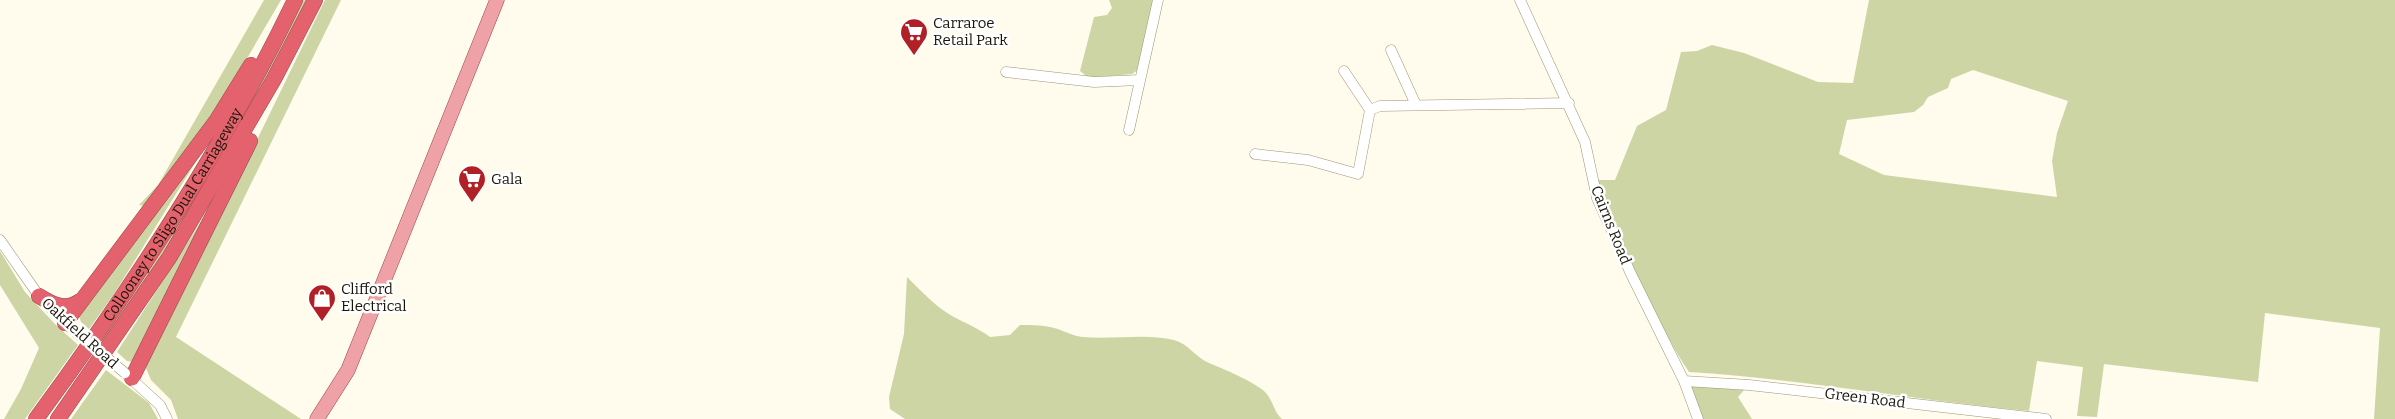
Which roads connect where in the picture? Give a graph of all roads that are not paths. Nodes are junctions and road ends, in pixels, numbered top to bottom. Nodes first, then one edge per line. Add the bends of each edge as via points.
1 (290, 0) edge
2 (295, 0) edge
3 (316, 0) edge
4 (497, 0) edge
5 (1158, 0) edge
6 (1520, 0) edge
7 (1391, 50) dead end
8 (1344, 71) dead end
9 (1006, 72) dead end
10 (1140, 80) junction
11 (1569, 103) junction
12 (1416, 105) junction
13 (1370, 110) junction
14 (1128, 130) dead end
15 (1254, 154) dead end
16 (0, 240) edge
17 (39, 296) junction
18 (80, 301) junction
19 (71, 328) junction
20 (129, 376) junction
21 (1684, 381) junction
22 (36, 419) edge
23 (58, 419) edge
24 (167, 419) edge
25 (316, 419) edge
26 (1698, 419) edge
27 (2046, 419) edge

1 - 18 highway via 217,120
2 - 22 highway, Collooney to Sligo Dual Carriageway via 230,123 180,207
3 - 20 highway via 294,58
3 - 23 highway, Collooney to Sligo Dual Carriageway via 174,250
4 - 25 main road via 348,370
5 - 10 street
6 - 11 street, Cairns Road
7 - 12 street
8 - 13 street
9 - 10 street via 1094,82
10 - 14 street
11 - 12 street
11 - 21 street, Cairns Road via 1585,142 1597,198
12 - 13 street via 1380,106
13 - 15 street via 1358,174 1308,160
16 - 17 street, Oakfield Road
17 - 18 highway via 63,307
17 - 19 street, Oakfield Road
18 - 19 highway
19 - 20 street, Oakfield Road, bridge
20 - 24 street, Oakfield Road via 160,406
21 - 26 street, Cairns Road
21 - 27 street, Green Road via 1750,385

